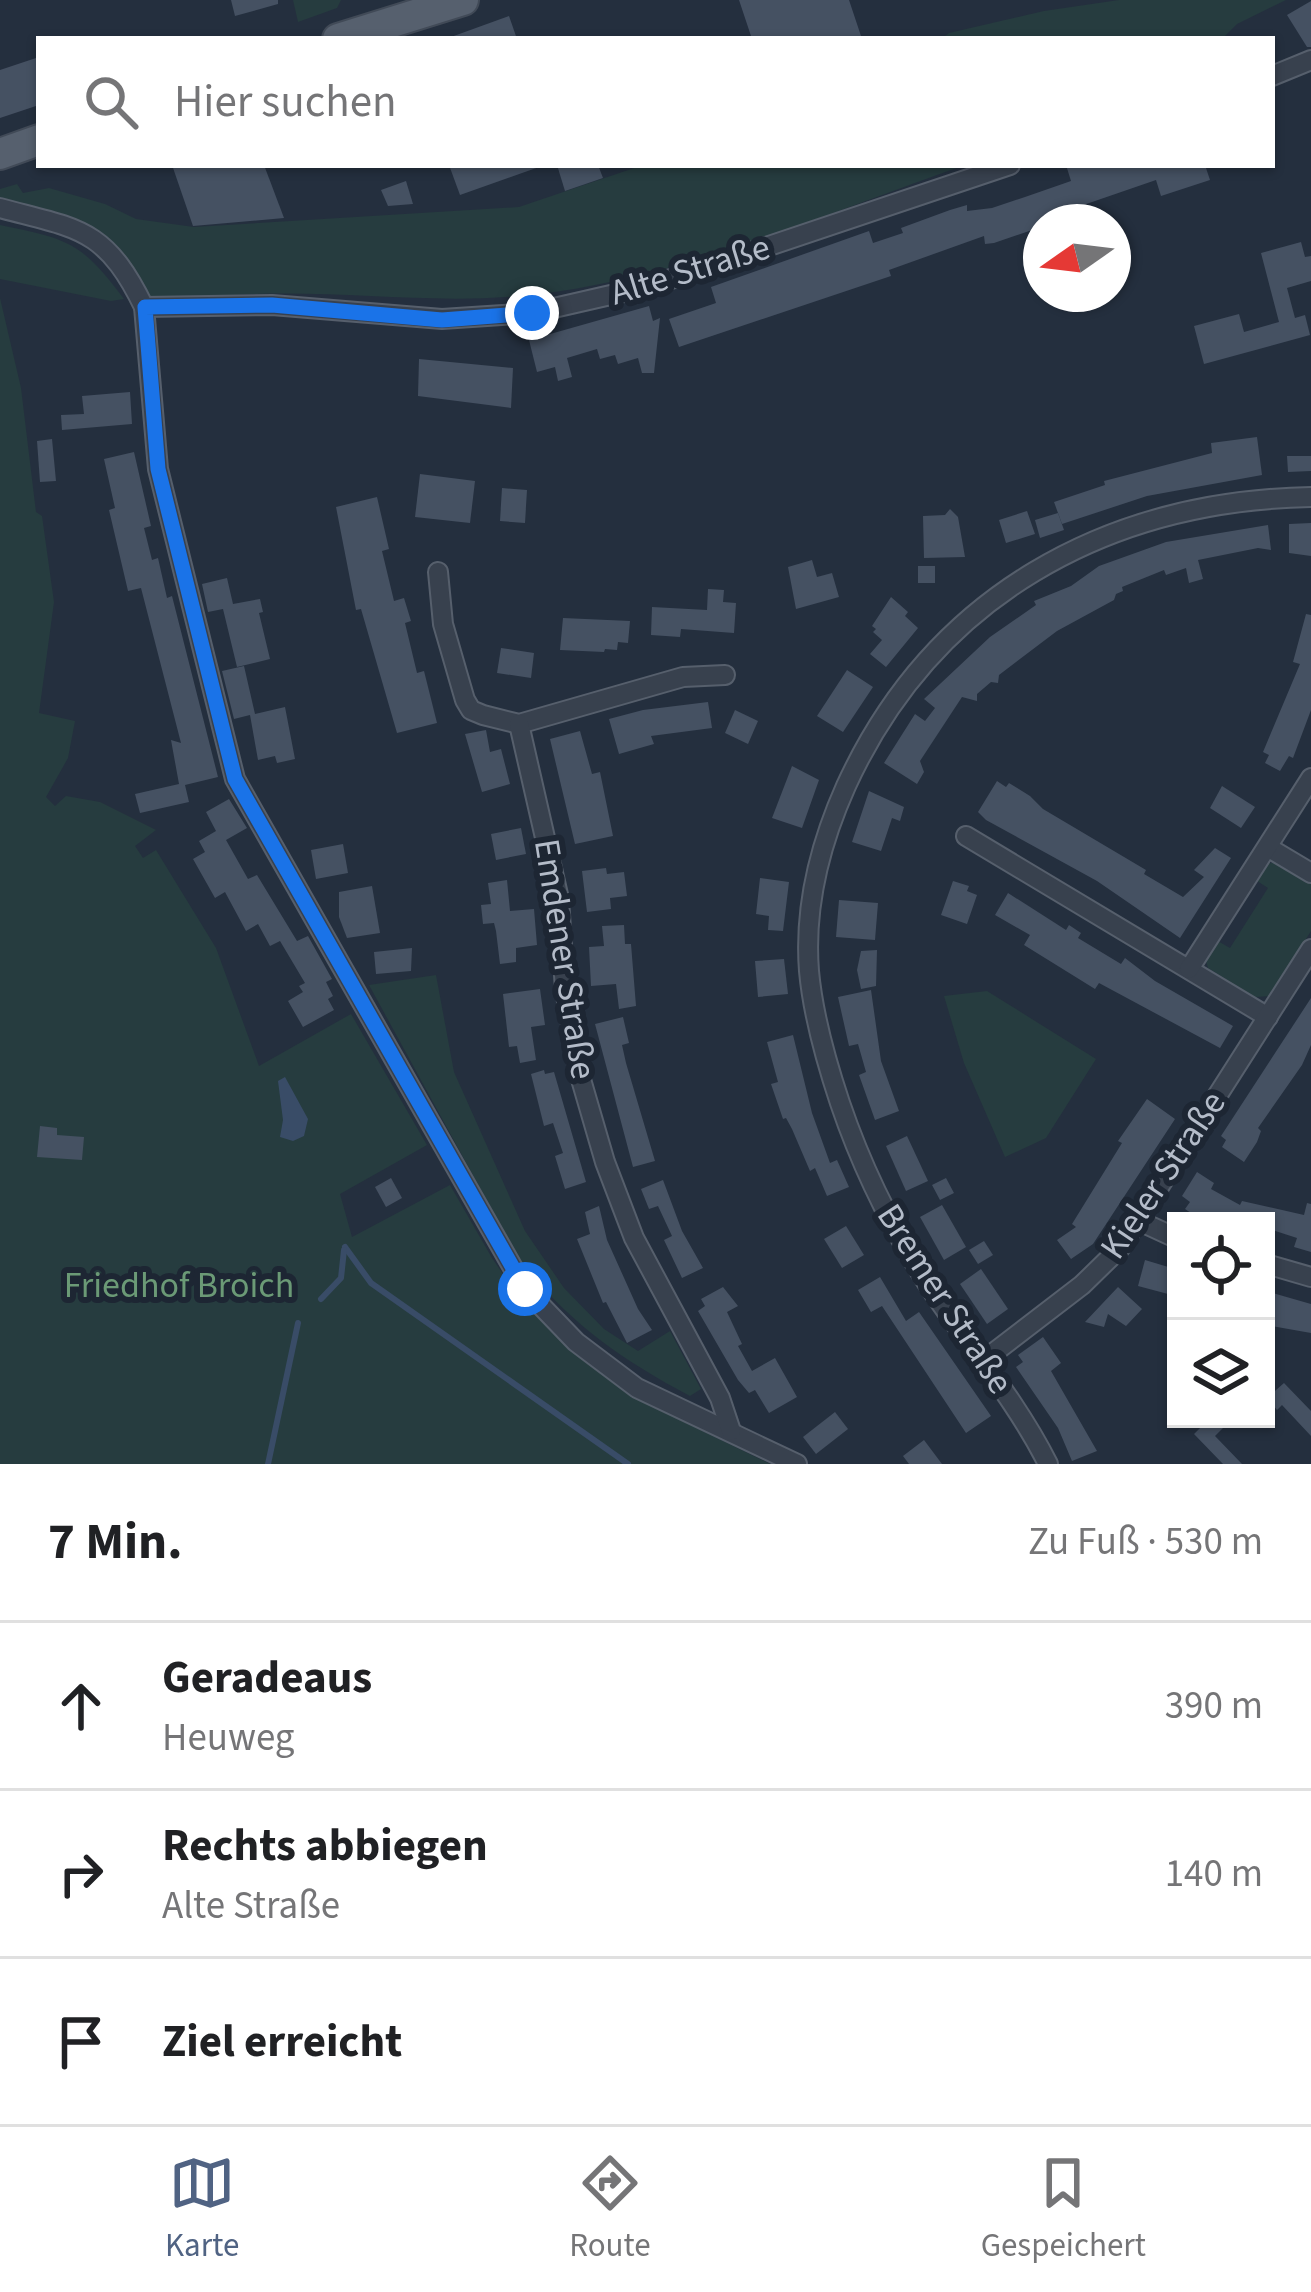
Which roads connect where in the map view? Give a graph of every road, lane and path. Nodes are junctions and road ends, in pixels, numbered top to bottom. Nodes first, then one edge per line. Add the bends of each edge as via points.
1 (463, 0) edge
2 (389, 11) edge
3 (343, 36) edge
4 (1311, 60) edge
5 (1275, 75) edge
6 (36, 141) edge
7 (0, 154) edge
8 (1001, 168) edge
9 (0, 208) edge
10 (145, 307) junction
11 (1311, 497) edge
12 (438, 572) dead end
13 (725, 675) dead end
14 (519, 724) junction
15 (1311, 778) edge
16 (965, 836) dead end
17 (1269, 848) junction
18 (1311, 873) edge
19 (1311, 949) edge
20 (1189, 969) junction
21 (1268, 1017) junction
22 (1138, 1220) junction
23 (1167, 1234) edge
24 (1275, 1267) edge
25 (1311, 1277) edge
26 (983, 1360) junction
27 (731, 1431) junction
28 (797, 1464) edge
29 (1048, 1464) edge

1 - 2 main road
2 - 3 main road
4 - 5 street
6 - 7 main road
8 - 10 street, Alte Straße via 650,286 532,313 442,320 272,305
9 - 10 street via 90,234
10 - 27 street via 158,469 235,779 525,1289 637,1388
11 - 26 street, Bremer Straße via 1209,505 1147,520 1038,568 952,633 903,685 827,830 813,890 809,970 819,1030 878,1194
12 - 14 street via 465,700 483,716
13 - 14 street via 683,677
14 - 27 street, Emdener Straße via 559,898 580,1076 605,1162
15 - 17 street
16 - 20 street
17 - 18 street
17 - 20 street
19 - 21 street, Kieler Straße
20 - 21 street
21 - 22 street, Kieler Straße
22 - 23 street
22 - 26 street, Kieler Straße via 1096,1273
24 - 25 street
26 - 29 street, Bremer Straße
27 - 28 street

